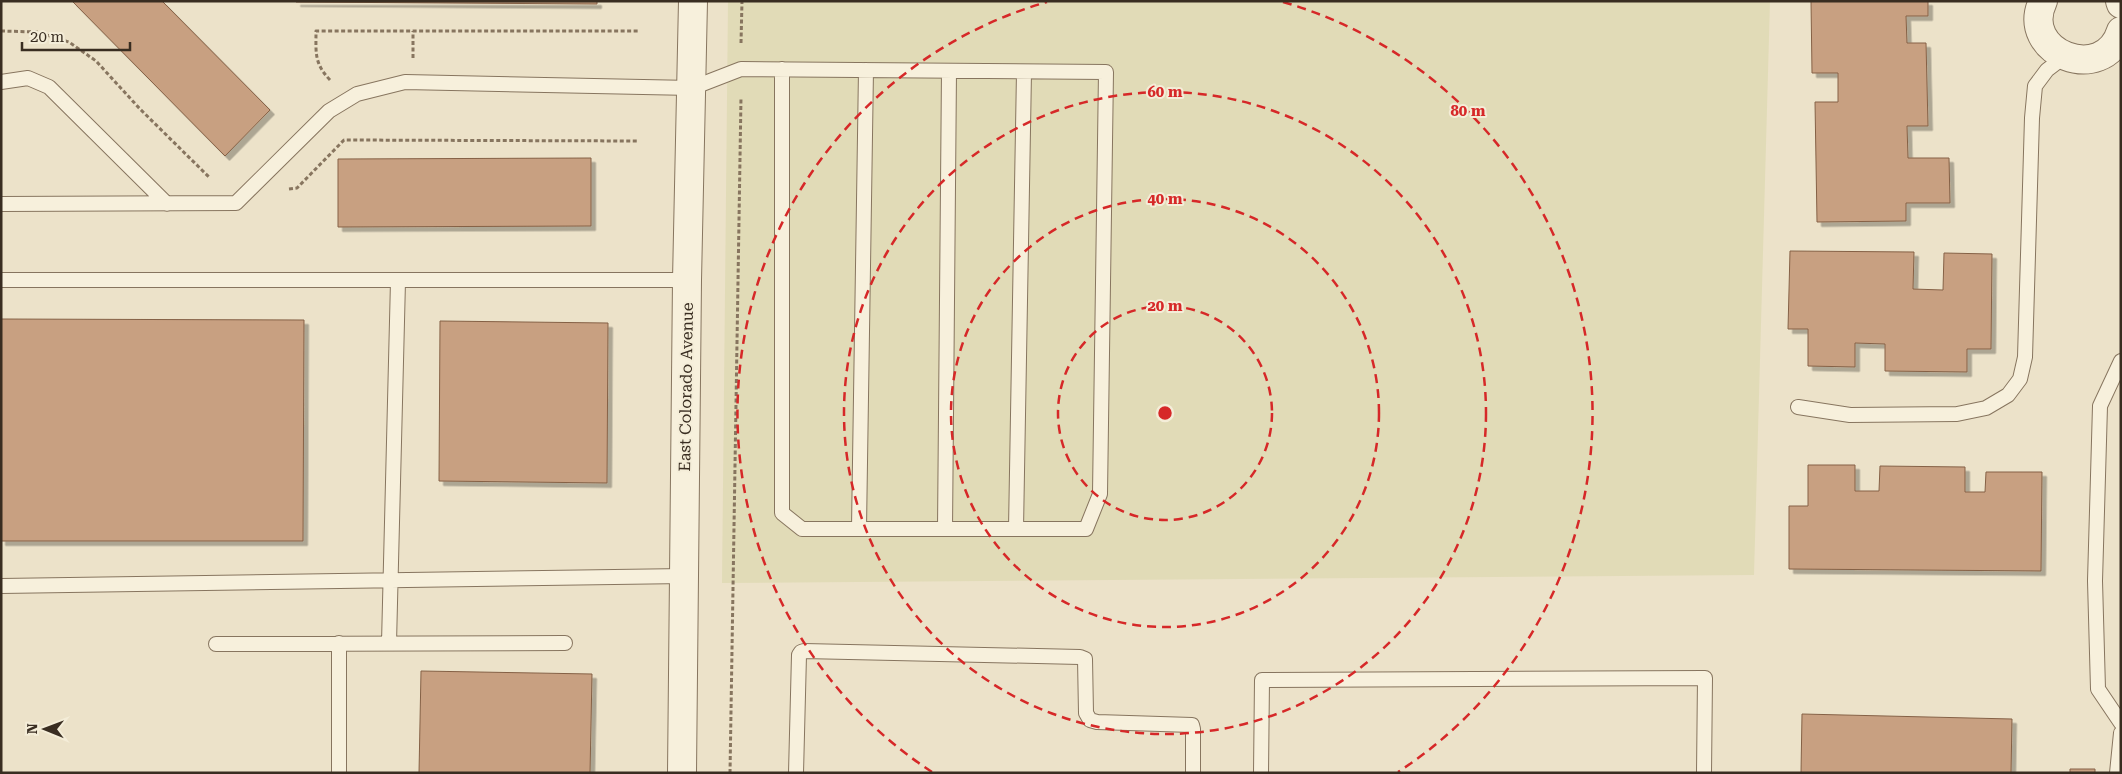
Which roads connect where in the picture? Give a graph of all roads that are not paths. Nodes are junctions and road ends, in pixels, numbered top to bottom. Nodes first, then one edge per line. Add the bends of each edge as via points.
1 (694, 1) edge
2 (2042, 1) edge
3 (2121, 31) edge
4 (2064, 57) junction
5 (782, 69) junction
6 (866, 70) junction
7 (949, 71) junction
8 (1024, 72) junction
9 (1, 82) edge
10 (692, 88) junction
11 (1, 204) edge
12 (167, 204) junction
13 (1, 280) edge
14 (398, 280) junction
15 (687, 280) junction
16 (2121, 361) edge
17 (1798, 407) dead end
18 (859, 528) junction
19 (1016, 528) junction
20 (945, 529) junction
21 (685, 576) junction
22 (390, 580) junction
23 (1, 586) edge
24 (565, 643) dead end
25 (216, 644) dead end
26 (339, 644) junction
27 (389, 644) junction
28 (2121, 723) edge
29 (2121, 733) edge
30 (340, 773) edge
31 (682, 773) edge
32 (796, 773) edge
33 (1193, 773) edge
34 (1261, 773) edge
35 (1704, 773) edge
36 (2117, 773) edge

1 - 10 street, East Colorado Avenue
2 - 4 street via 2040,30 2046,41
3 - 4 street via 2112,47 2102,55 2077,60
4 - 17 lane via 2047,70 2035,86 2025,357 2020,379 2008,395 1986,408 1956,414 1850,415
5 - 6 lane
5 - 10 lane via 741,69
5 - 18 lane via 782,513 802,529
6 - 7 lane
6 - 18 lane
7 - 8 lane
7 - 20 lane
8 - 19 lane
8 - 19 lane via 1106,72 1100,494 1086,529
9 - 12 lane via 28,78 49,86
10 - 12 lane via 405,82 357,94 329,112 236,203
10 - 15 street, East Colorado Avenue
11 - 12 lane
13 - 14 lane
14 - 15 lane
14 - 22 lane
15 - 21 street, East Colorado Avenue
16 - 28 lane via 2100,406 2095,581 2098,689
18 - 20 lane
19 - 20 lane
21 - 22 lane
21 - 31 street, East Colorado Avenue
22 - 23 lane
22 - 27 lane
24 - 27 lane
25 - 26 lane
26 - 27 lane
26 - 30 lane
29 - 36 lane
32 - 33 lane via 799,655 804,651 1080,657 1085,659 1086,713 1090,720 1192,724
34 - 35 lane via 1262,680 1706,678

